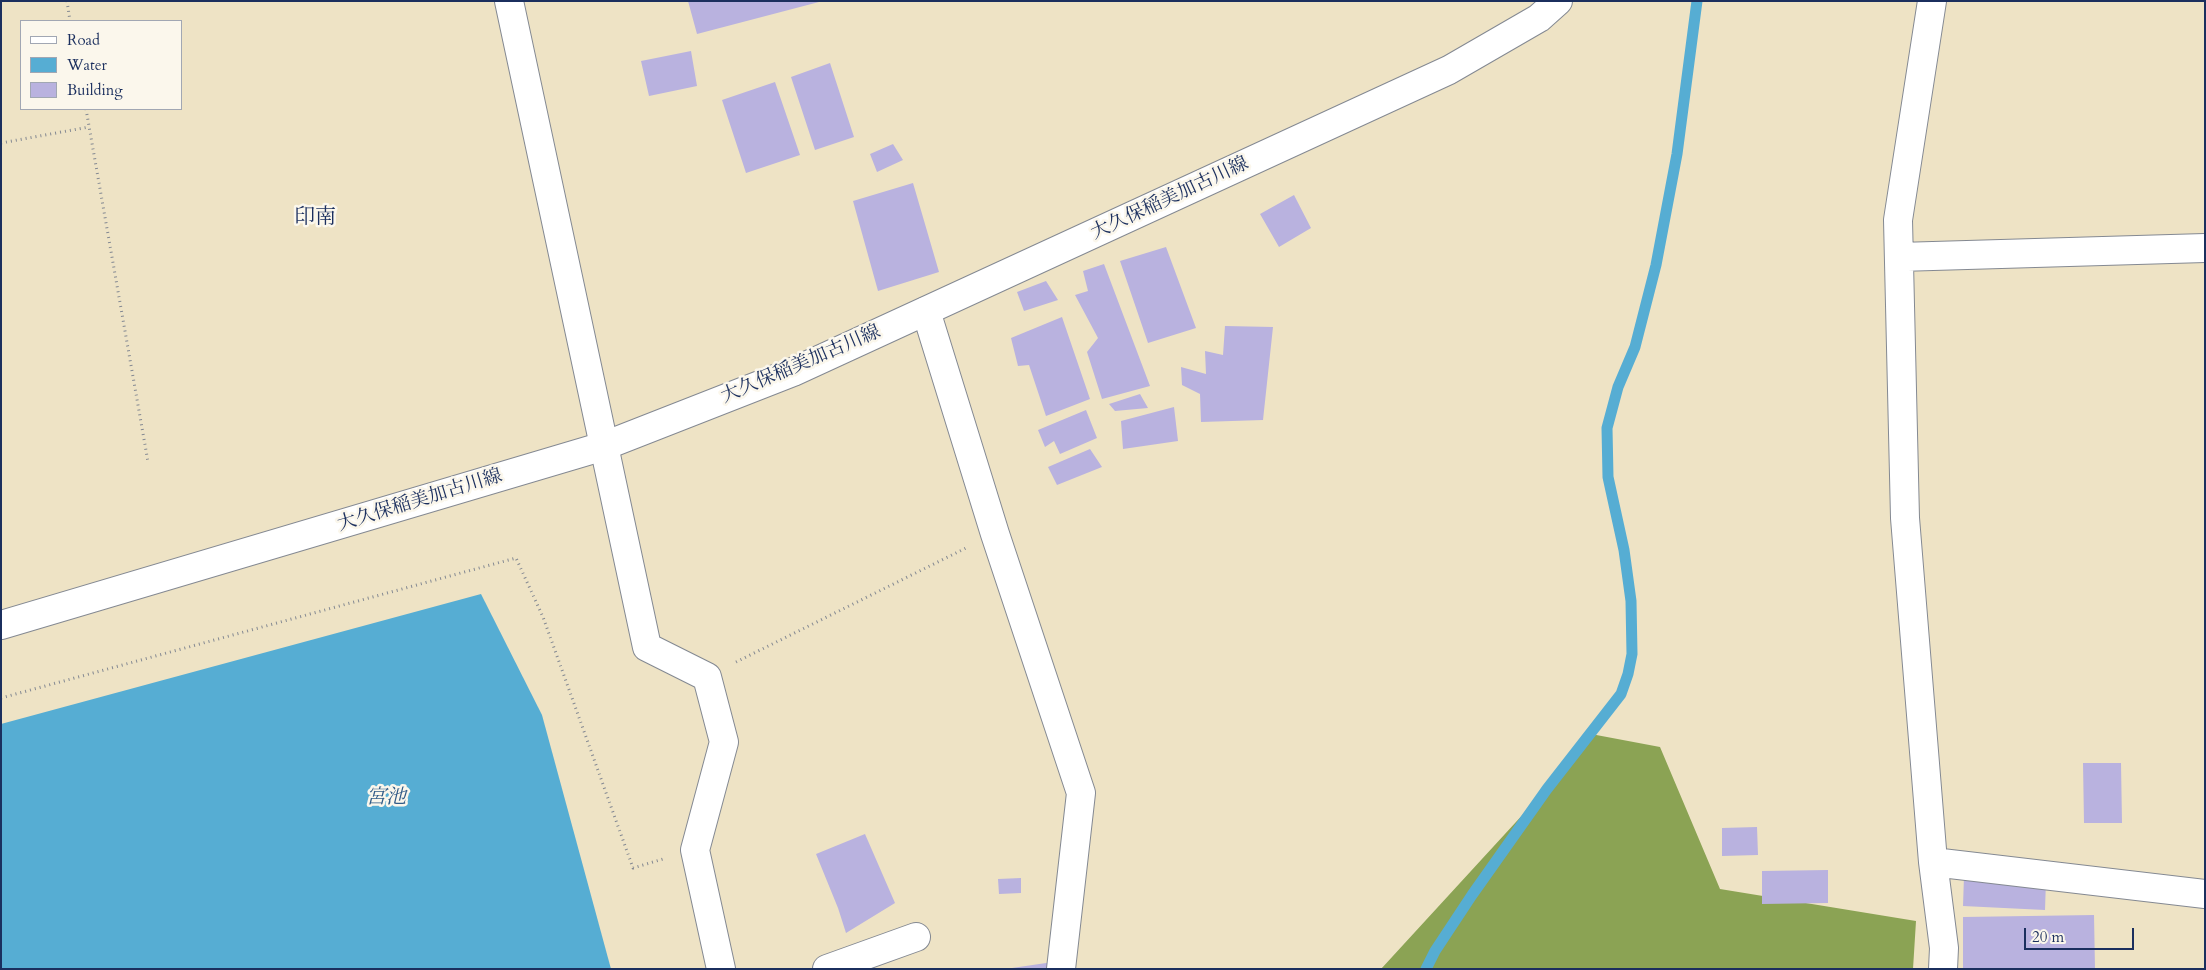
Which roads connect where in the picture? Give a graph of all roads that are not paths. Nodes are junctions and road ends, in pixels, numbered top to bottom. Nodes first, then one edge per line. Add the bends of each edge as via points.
1 (509, 1) edge
2 (1558, 1) edge
3 (1932, 1) edge
4 (2205, 248) edge
5 (1899, 257) junction
6 (926, 311) junction
7 (604, 446) junction
8 (1, 625) edge
9 (1933, 862) junction
10 (2205, 894) edge
11 (916, 937) dead end
12 (721, 969) edge
13 (827, 969) edge
14 (1061, 969) edge
15 (1943, 969) edge

1 - 7 street
2 - 6 street, 大久保稲美加古川線 via 1539,18 1449,70
3 - 5 street via 1898,220
4 - 5 street
5 - 9 street via 1904,518
6 - 7 street, 大久保稲美加古川線 via 793,372
6 - 14 street via 995,534 1081,793
7 - 8 street, 大久保稲美加古川線
7 - 12 street via 648,647 707,677 724,742 695,850
9 - 10 street
9 - 15 street via 1944,948
11 - 13 street

